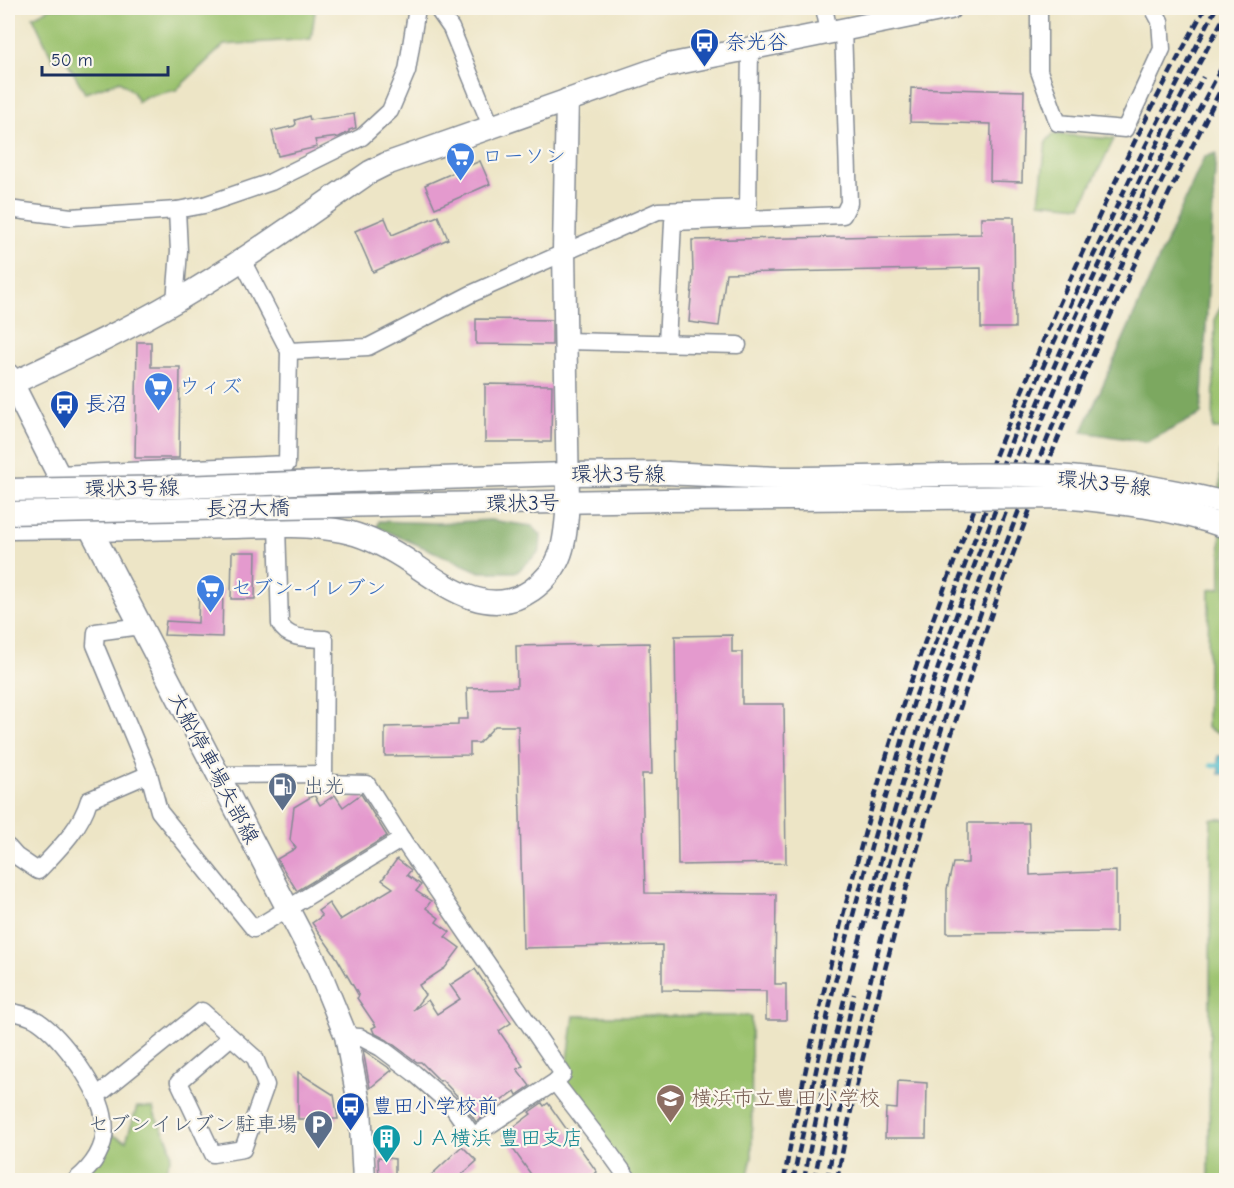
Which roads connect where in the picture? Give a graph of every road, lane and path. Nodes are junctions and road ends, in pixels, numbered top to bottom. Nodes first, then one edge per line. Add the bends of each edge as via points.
1 (417, 8) edge
2 (437, 8) edge
3 (824, 8) edge
4 (950, 8) edge
5 (1040, 8) edge
6 (1153, 8) edge
7 (836, 30) junction
8 (750, 48) junction
9 (567, 99) junction
10 (491, 126) junction
11 (8, 209) edge
12 (177, 210) junction
13 (564, 251) junction
14 (242, 260) junction
15 (175, 302) junction
16 (566, 341) junction
17 (667, 343) junction
18 (738, 345) dead end
19 (289, 351) junction
20 (10, 379) edge
21 (58, 474) junction
22 (567, 474) junction
23 (8, 490) edge
24 (666, 500) joint
25 (568, 502) junction
26 (1227, 503) edge
27 (380, 505) joint
28 (8, 513) edge
29 (277, 526) junction
30 (1227, 526) edge
31 (91, 530) junction
32 (8, 531) edge
33 (141, 626) junction
34 (149, 774) junction
35 (324, 774) junction
36 (217, 775) junction
37 (402, 839) junction
38 (8, 847) edge
39 (288, 909) junction
40 (8, 1011) edge
41 (346, 1036) junction
42 (231, 1037) junction
43 (555, 1082) junction
44 (98, 1095) junction
45 (76, 1180) edge
46 (364, 1180) edge
47 (629, 1180) edge

1 - 12 street via 407,71 390,111 362,137 271,182
2 - 10 street via 451,28
3 - 7 street
4 - 7 street
5 - 6 street via 1040,71 1058,123 1125,129 1162,49 1160,21
7 - 8 street
7 - 17 street via 849,203 843,215 673,222
8 - 9 street via 668,65
8 - 13 street via 748,208 658,211
9 - 10 street
9 - 13 street
10 - 14 street via 370,172
11 - 12 street via 72,218
12 - 15 street
13 - 16 street
13 - 19 street via 368,347
14 - 15 street
14 - 19 street
15 - 20 street via 94,345
16 - 17 street
16 - 22 street
17 - 18 street
19 - 21 street via 286,464
20 - 21 street, 大船停車場矢部線
21 - 31 street, 大船停車場矢部線
22 - 23 street, 環状3号線, bridge
22 - 25 street
22 - 26 street, 環状3号線, bridge via 1068,477 1183,492
24 - 25 street, 環状3号
24 - 30 street, 環状3号線, bridge via 1062,496 1169,510
25 - 27 street, 環状3号
25 - 29 street via 565,542 552,572 528,593 501,601 471,598 451,590 366,538 344,531
27 - 28 street, 長沼大橋, bridge
29 - 31 street
29 - 35 street via 280,624 284,632 293,636 325,639
31 - 32 street
31 - 33 street, 大船停車場矢部線
33 - 34 street via 96,632 95,645
33 - 36 street, 大船停車場矢部線
34 - 38 street via 89,800 86,812 64,844 38,871
34 - 39 street via 159,811 254,929
35 - 36 street
35 - 37 street via 324,783 367,784
36 - 39 street, 大船停車場矢部線
37 - 39 street
37 - 43 street via 563,1074
39 - 41 street, 大船停車場矢部線 via 317,965
40 - 44 street via 29,1016 44,1026 74,1059
41 - 43 street via 360,1037 381,1048 414,1073 452,1106 473,1136
41 - 46 street, 大船停車場矢部線 via 360,1107
42 - 42 street via 255,1058 266,1085 243,1149 213,1154 179,1082
42 - 44 street via 202,1011
43 - 47 street
44 - 45 street via 104,1120 102,1145 94,1164

